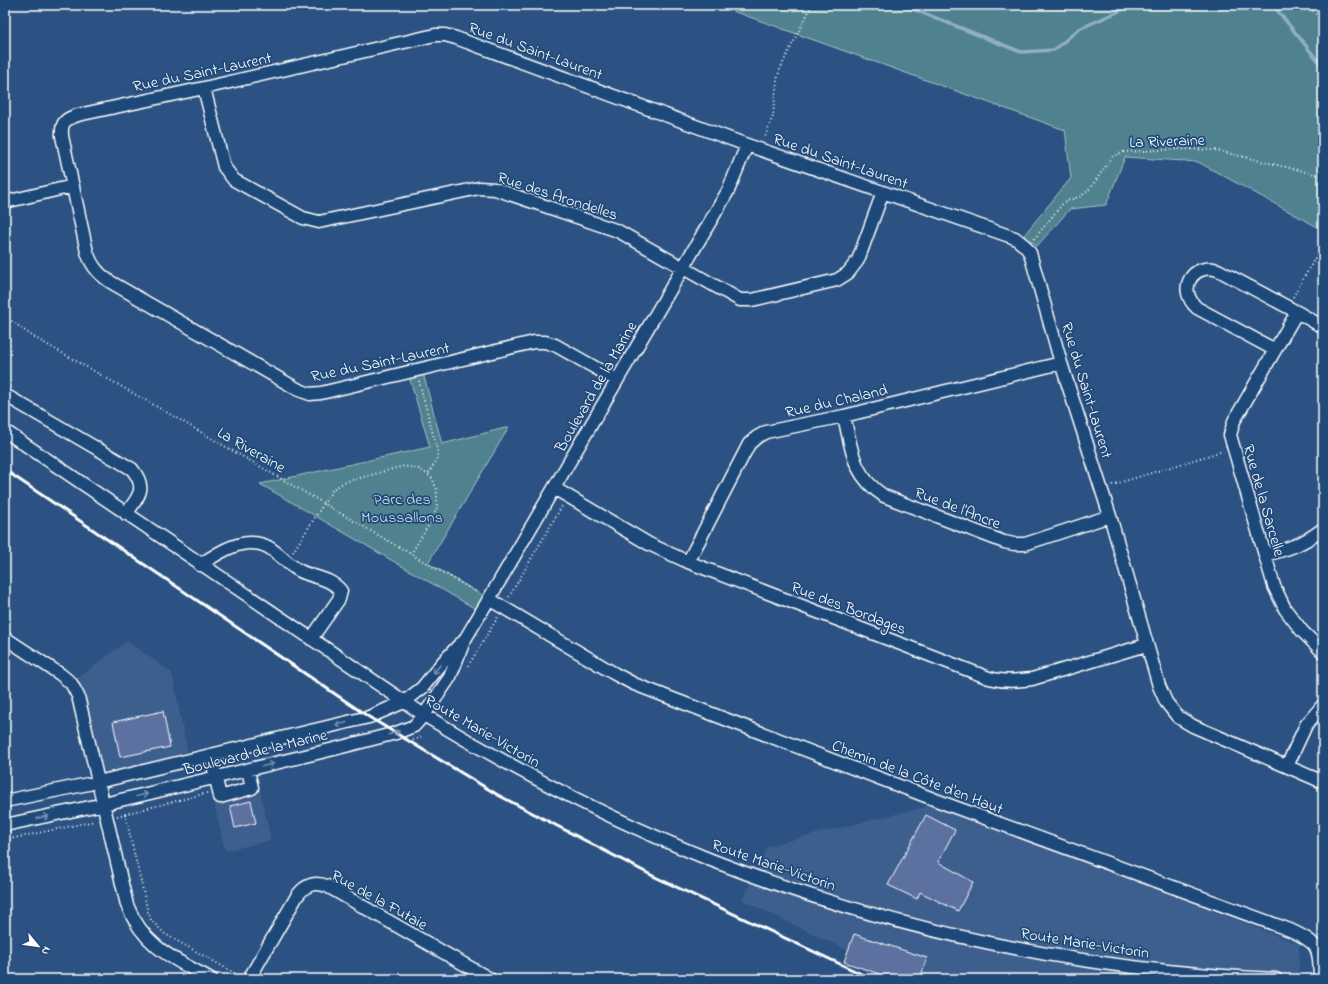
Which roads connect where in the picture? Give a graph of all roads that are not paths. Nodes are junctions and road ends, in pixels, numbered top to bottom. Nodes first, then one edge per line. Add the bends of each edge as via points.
1 (204, 88) junction
2 (747, 145) junction
3 (73, 186) junction
4 (883, 192) junction
5 (5, 202) edge
6 (683, 268) junction
7 (1292, 310) junction
8 (1323, 327) edge
9 (1275, 350) junction
10 (1062, 364) junction
11 (617, 380) junction
12 (5, 395) edge
13 (844, 416) junction
14 (5, 431) edge
15 (554, 488) junction
16 (126, 514) junction
17 (1110, 516) junction
18 (1323, 529) edge
19 (1265, 555) junction
20 (688, 562) junction
21 (200, 564) junction
22 (489, 599) junction
23 (5, 638) edge
24 (311, 639) junction
25 (464, 641) junction
26 (1146, 645) junction
27 (1323, 652) edge
28 (404, 702) junction
29 (1323, 705) edge
30 (424, 715) junction
31 (211, 755) junction
32 (1287, 766) junction
33 (248, 770) junction
34 (216, 777) junction
35 (98, 782) junction
36 (1323, 782) edge
37 (5, 802) edge
38 (104, 804) junction
39 (5, 825) edge
40 (245, 978) edge
41 (211, 979) edge
42 (490, 979) edge
43 (1276, 979) edge
44 (1320, 979) edge

1 - 2 street, Rue du Saint-Laurent via 435,35 445,35
1 - 3 street, Rue du Saint-Laurent via 78,115 63,122 62,136
1 - 6 street, Rue des Arondelles via 224,167 234,180 303,218 319,222 479,188 495,189 618,231
2 - 4 street, Rue du Saint-Laurent
2 - 6 street, Boulevard de la Marine via 728,191
3 - 5 street
3 - 11 street, Rue du Saint-Laurent via 89,260 98,272 114,284 310,394 534,342 555,345
4 - 6 street, Rue des Arondelles via 858,260 848,273 837,280 746,301 735,299
4 - 10 street, Rue du Saint-Laurent via 1015,238 1026,246
6 - 11 street, Boulevard de la Marine
7 - 8 street
7 - 9 street, Rue de la Sarcelle
7 - 9 street via 1211,267 1197,272 1188,283 1188,297 1197,308
9 - 19 street, Rue de la Sarcelle via 1234,421 1230,435
10 - 13 street, Rue du Chaland
10 - 17 street, Rue du Saint-Laurent
11 - 15 street, Boulevard de la Marine
12 - 16 street via 132,469 141,484 140,494
13 - 17 street, Rue de l'Ancre via 856,464 862,477 872,488 884,496 1004,542 1025,544
13 - 20 street, Rue du Chaland via 766,432 756,437 749,444
14 - 16 street, Route Marie-Victorin
15 - 20 street, Rue des Bordages via 649,544
15 - 22 street, Boulevard de la Marine
16 - 21 street, Route Marie-Victorin
17 - 26 street, Rue du Saint-Laurent
18 - 19 street via 1289,549
19 - 27 street, Rue de la Sarcelle via 1274,586 1285,609
20 - 26 street, Rue des Bordages via 981,676 1000,681 1032,679
21 - 24 street, Route Marie-Victorin
21 - 24 street via 219,552 256,542 268,547 293,567 336,585 341,592 339,599
22 - 25 street, Boulevard de la Marine
22 - 44 street, Chemin de la Côte d'en Haut via 634,684 964,811 1290,930 1312,942 1318,950
23 - 35 street via 71,683 78,696
24 - 28 street, Route Marie-Victorin
25 -> 28 street, Boulevard de la Marine via 422,688
25 - 30 street, Boulevard de la Marine via 450,677
26 - 32 street, Rue du Saint-Laurent via 1166,702 1178,716 1193,726
28 - 30 street, Route Marie-Victorin
28 -> 31 street, Boulevard de la Marine via 369,717
29 - 32 street via 1306,725
33 -> 30 street, Boulevard de la Marine via 396,734 414,726
30 - 43 street, Route Marie-Victorin via 533,777 638,829 726,866 825,900 944,933 1056,956 1166,971
31 - 34 street
31 - 35 street, Boulevard de la Marine
32 - 36 street, Rue du Saint-Laurent
33 - 34 street, Boulevard de la Marine
33 - 34 street via 252,788 220,796
38 -> 34 street, Boulevard de la Marine
35 - 37 street, Boulevard de la Marine
35 - 38 street
39 -> 38 street, Boulevard de la Marine
38 - 41 street via 127,905 136,924 160,950
40 - 42 street, Rue de la Futaie via 297,896 305,886 316,883 327,886

